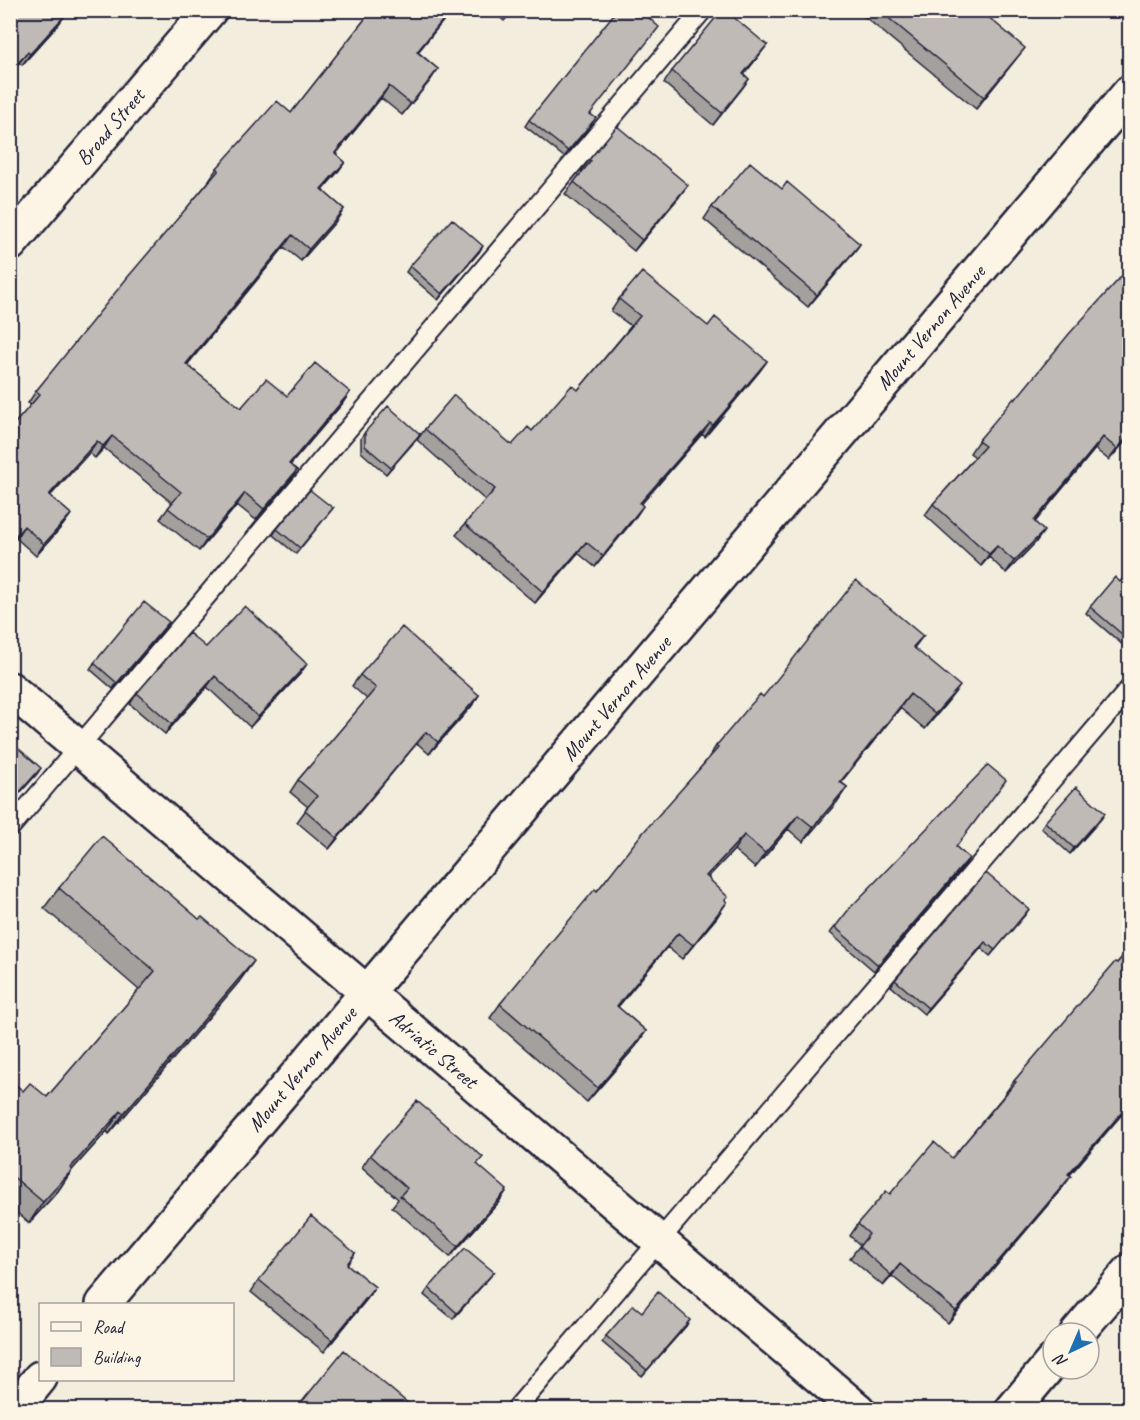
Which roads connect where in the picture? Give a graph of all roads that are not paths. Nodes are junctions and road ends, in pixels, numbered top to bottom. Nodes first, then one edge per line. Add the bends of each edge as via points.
1 (210, 10) edge
2 (703, 10) edge
3 (1130, 92) edge
4 (10, 244) edge
5 (1130, 688) edge
6 (10, 689) edge
7 (79, 748) junction
8 (10, 828) edge
9 (367, 993) junction
10 (659, 1241) junction
11 (1130, 1271) edge
12 (105, 1303) edge
13 (1087, 1321) edge
14 (1041, 1375) edge
15 (39, 1379) edge
16 (14, 1410) edge
17 (514, 1410) edge
18 (858, 1410) edge
19 (1012, 1410) edge

1 - 4 street, Broad Street
2 - 7 lane
3 - 9 street, Mount Vernon Avenue
5 - 10 lane
6 - 7 street, Adriatic Street
7 - 8 lane
7 - 9 street, Adriatic Street
9 - 10 street, Adriatic Street
9 - 12 street, Mount Vernon Avenue
10 - 17 lane
10 - 18 street, Adriatic Street
11 - 13 street
14 - 19 street
15 - 16 street

